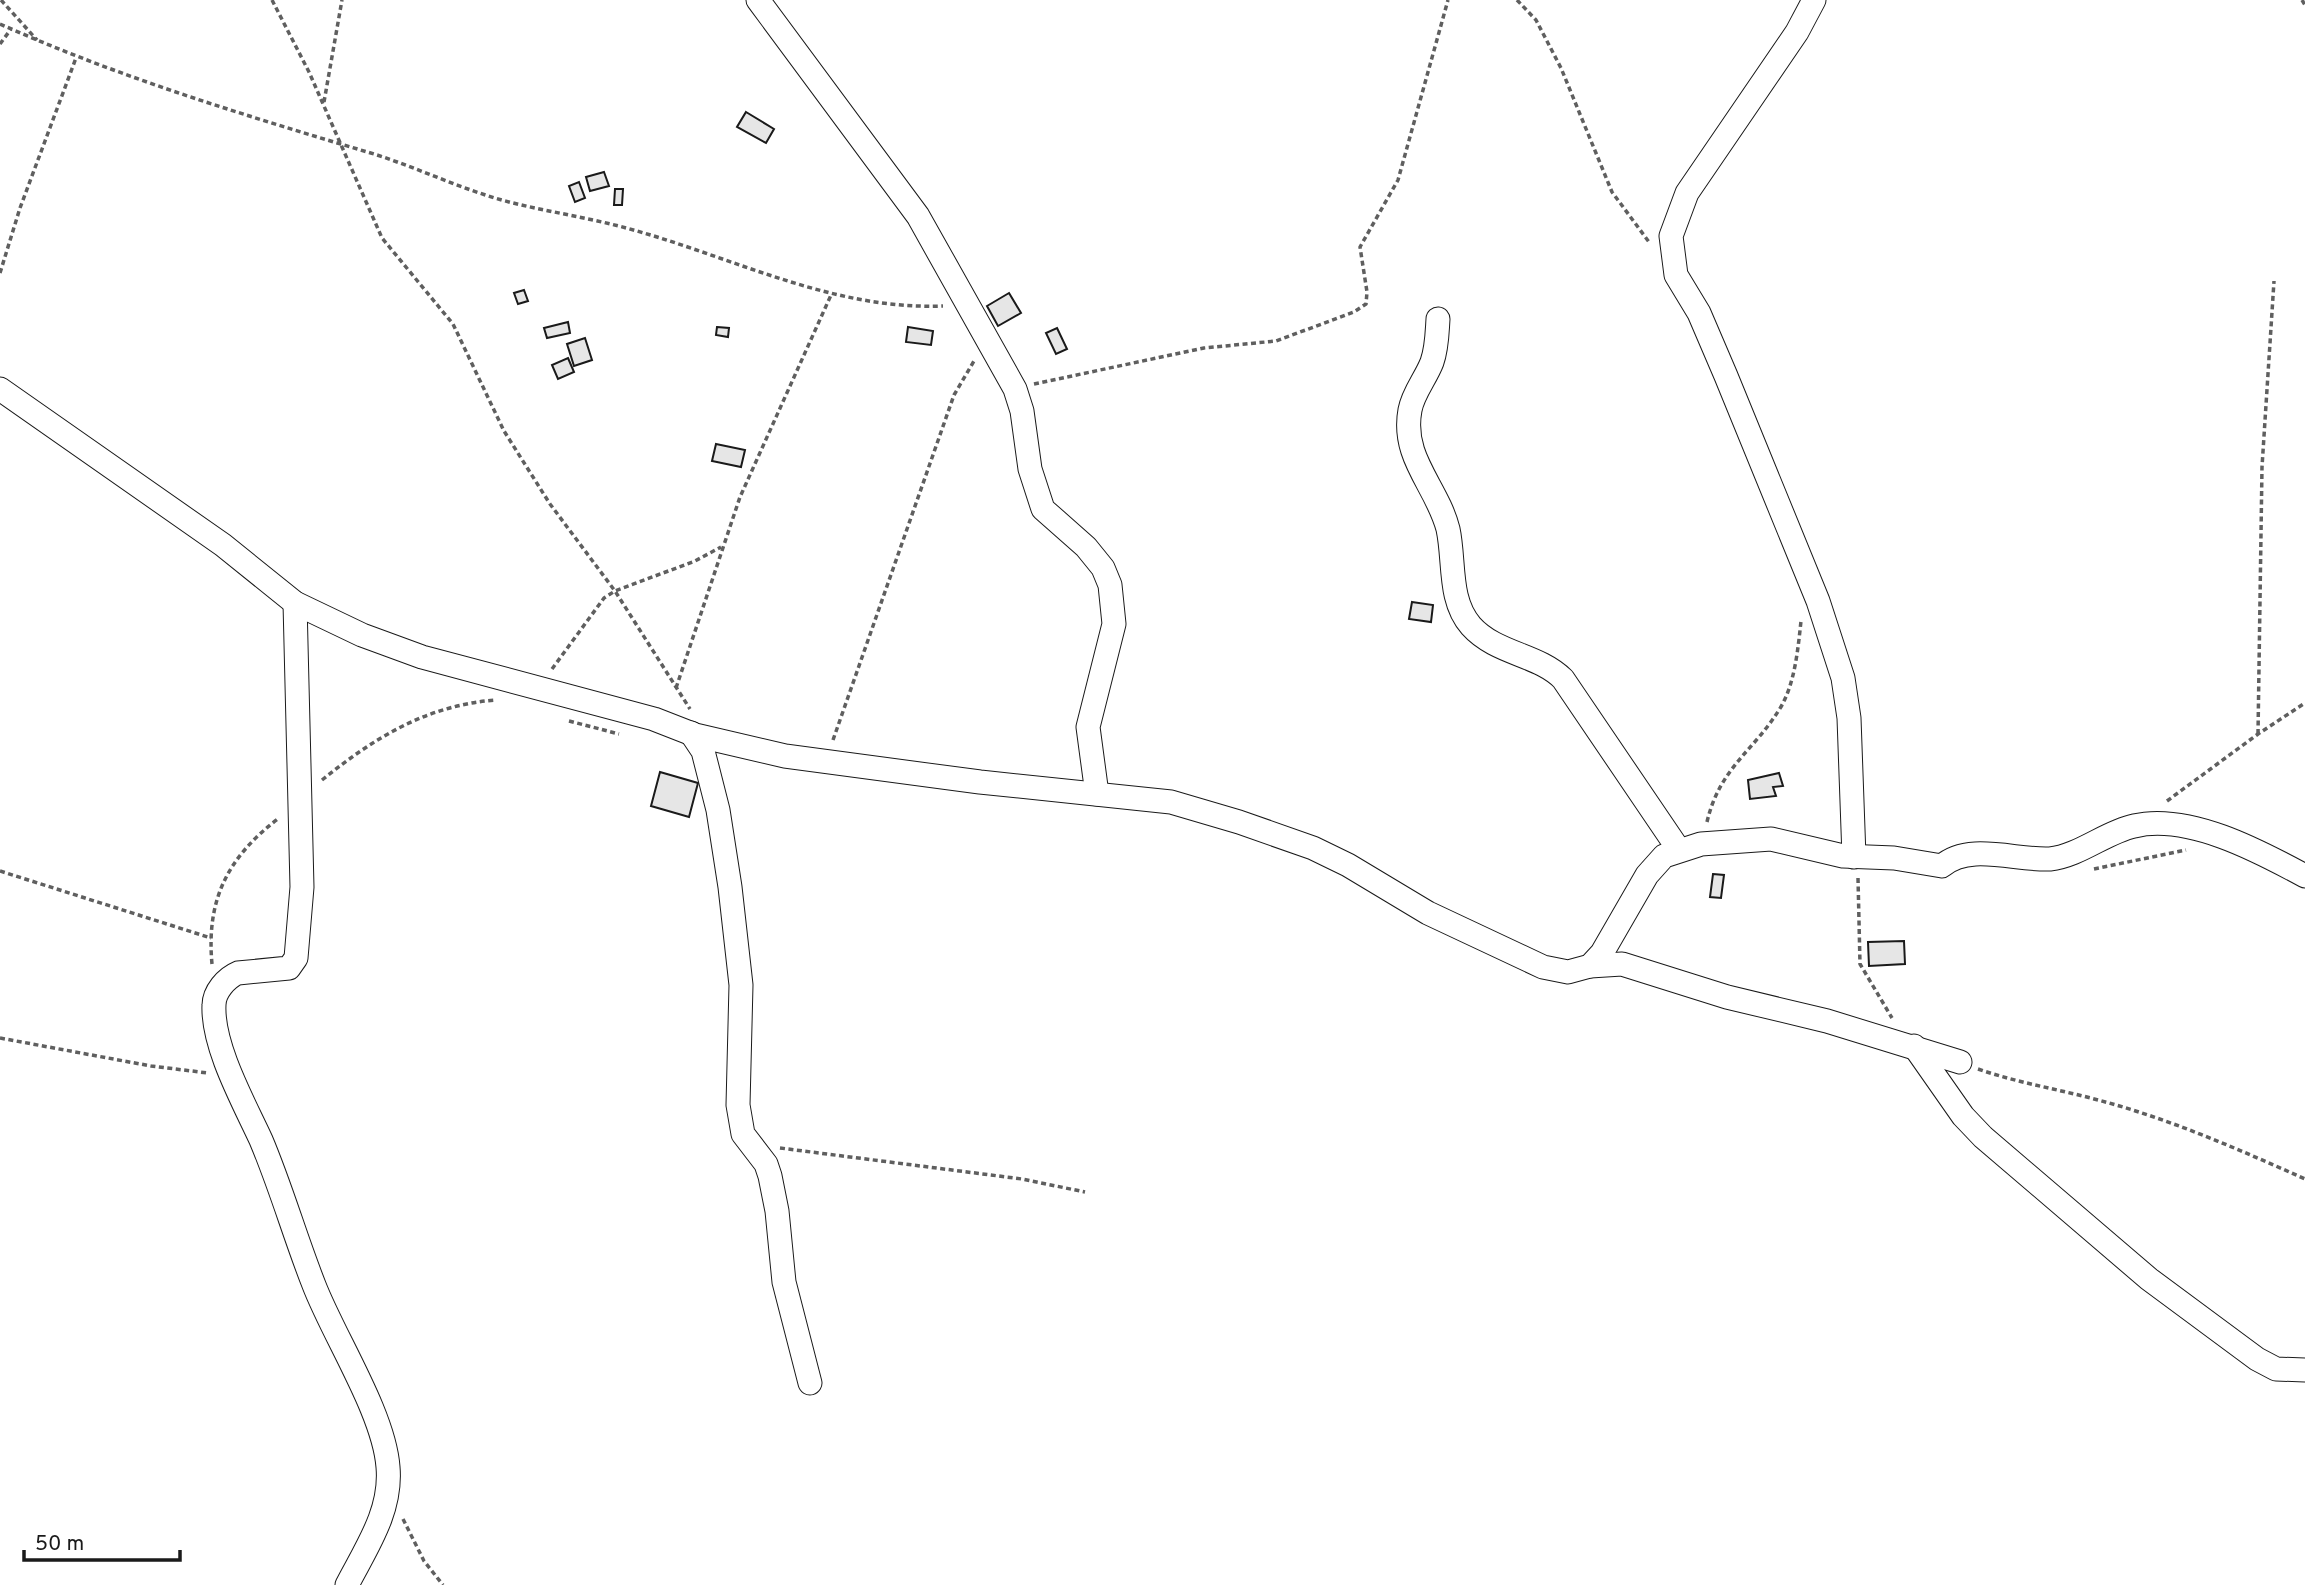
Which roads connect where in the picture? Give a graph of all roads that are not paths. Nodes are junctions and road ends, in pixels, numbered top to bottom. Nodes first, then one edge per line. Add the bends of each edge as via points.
1 (758, 0) edge
2 (1814, 0) edge
3 (1438, 320) dead end
4 (0, 389) edge
5 (295, 603) junction
6 (693, 734) junction
7 (1097, 794) junction
8 (1679, 850) junction
9 (1857, 857) junction
10 (2305, 876) edge
11 (1590, 966) junction
12 (1912, 1046) junction
13 (1960, 1062) road end
14 (2305, 1370) edge
15 (810, 1383) dead end
16 (347, 1585) edge

1 - 7 street via 918,216 1015,389 1039,500 1047,515 1086,547 1110,585 1114,624 1088,727
2 - 9 street via 1687,193 1677,214 1671,249 1676,275 1699,313 1726,376 1835,647 1849,718
3 - 8 street via 1432,363 1410,408 1408,434 1412,454 1448,530 1460,607 1480,634 1552,668 1563,678
4 - 5 street via 223,545
5 - 6 street via 422,657 654,719
5 - 16 street via 302,887 294,963 289,968 231,976 215,996 213,1007 226,1065 386,1454 389,1481 377,1531
6 - 7 street via 785,756
6 - 15 street via 703,751 718,810 730,887 741,985 738,1105 747,1143 766,1164 770,1176 784,1282
7 - 11 street via 1171,802 1239,822 1348,865 1428,913 1531,964 1568,972
8 - 9 street via 1771,839
8 - 11 street via 1664,856 1647,875
9 - 10 street via 1941,866 1951,858 1982,854 2052,859 2135,825 2181,826 2257,850
11 - 12 street via 1622,964 1727,998
12 - 13 street
12 - 14 street via 1963,1116 2064,1209 2257,1359 2276,1369

